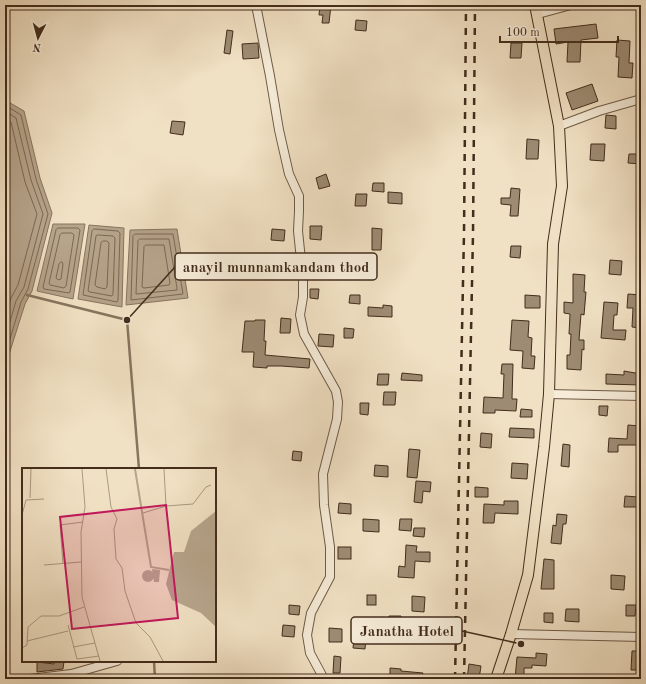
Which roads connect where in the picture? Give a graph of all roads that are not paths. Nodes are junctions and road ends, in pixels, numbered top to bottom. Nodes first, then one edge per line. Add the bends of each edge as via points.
1 (256, 5) edge
2 (572, 5) edge
3 (536, 9) edge
4 (641, 99) edge
5 (559, 126) junction
6 (549, 394) junction
7 (641, 396) edge
8 (511, 634) junction
9 (641, 637) edge
10 (113, 662) edge
11 (30, 679) edge
12 (324, 679) edge
13 (496, 679) edge

1 - 12 street via 279,130 289,174 299,196 298,231 303,279 300,315 304,334 336,391 338,402 337,419 322,474 330,547 330,577 311,613 307,635 310,653
2 - 3 street
3 - 5 main road
4 - 5 street
5 - 6 main road via 562,186 553,244
6 - 7 street
6 - 8 main road via 528,575
8 - 9 street
8 - 13 main road
10 - 11 street via 71,674

